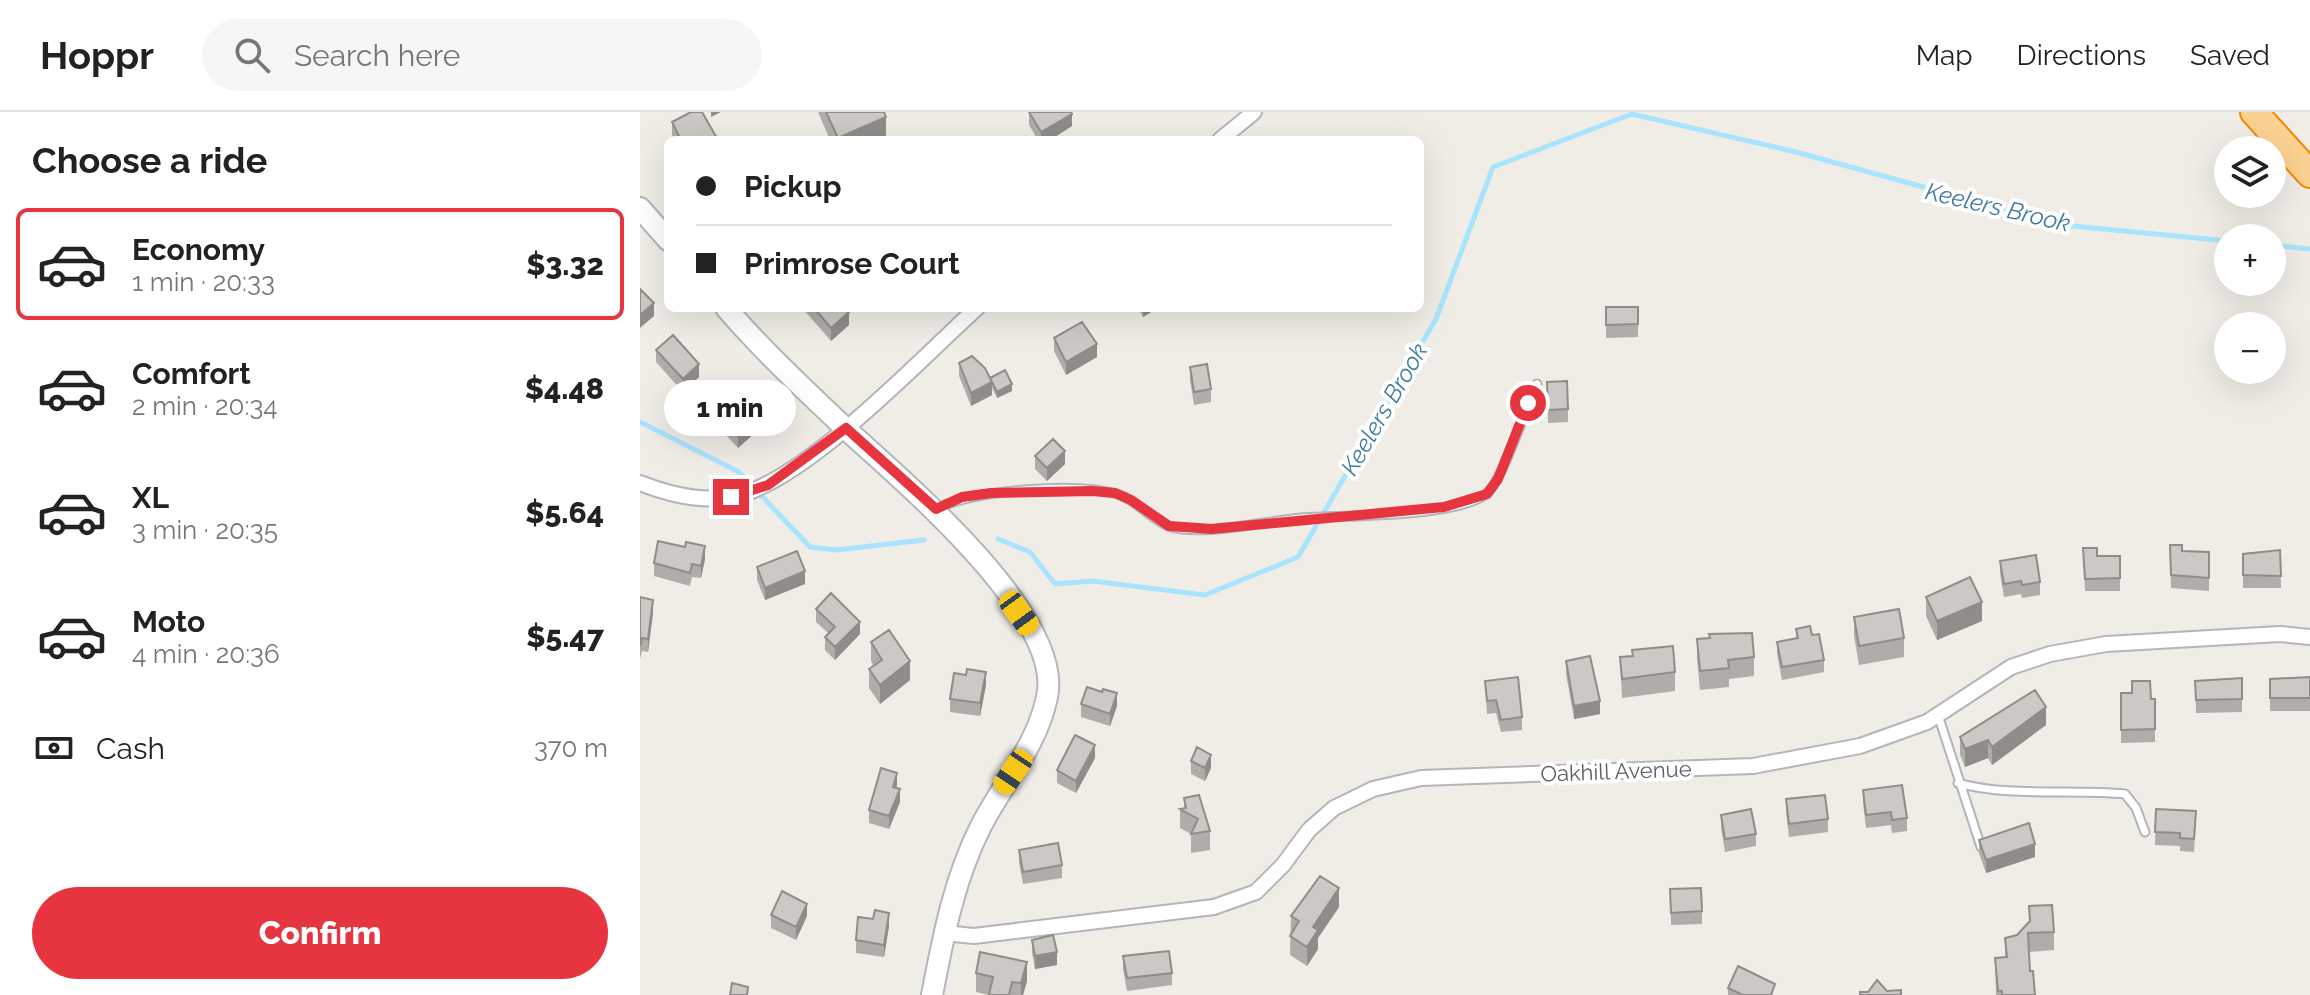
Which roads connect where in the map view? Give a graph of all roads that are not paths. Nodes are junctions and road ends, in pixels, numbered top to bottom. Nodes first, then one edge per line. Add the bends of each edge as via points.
1 (1254, 112) edge
2 (2254, 112) edge
3 (1225, 136) edge
4 (2310, 174) edge
5 (640, 208) edge
6 (664, 235) edge
7 (730, 312) edge
8 (973, 312) edge
9 (1537, 384) dead end
10 (846, 428) junction
11 (640, 483) edge
12 (936, 509) junction
13 (2310, 637) edge
14 (1938, 715) junction
15 (1958, 783) junction
16 (2145, 832) dead end
17 (1981, 847) edge
18 (944, 933) junction
19 (932, 995) edge

1 - 3 street
2 - 4 highway
5 - 6 main road
7 - 10 main road
8 - 10 street
9 - 12 lane via 1487,494 1444,507 1212,529 1169,526 1115,493 1069,490 962,497
10 - 11 street via 754,490 731,497 697,498
10 - 12 main road
12 - 18 main road via 1035,633 1049,680 1036,733 980,827
13 - 14 street, Oakhill Avenue via 2280,634 2106,644 2050,654 2011,667
14 - 15 lane
14 - 18 street, Oakhill Avenue via 1860,746 1753,766 1421,778 1373,789 1334,808 1256,892 1214,907 974,936
15 - 16 lane via 1981,790 2125,794
15 - 17 lane
18 - 19 main road

